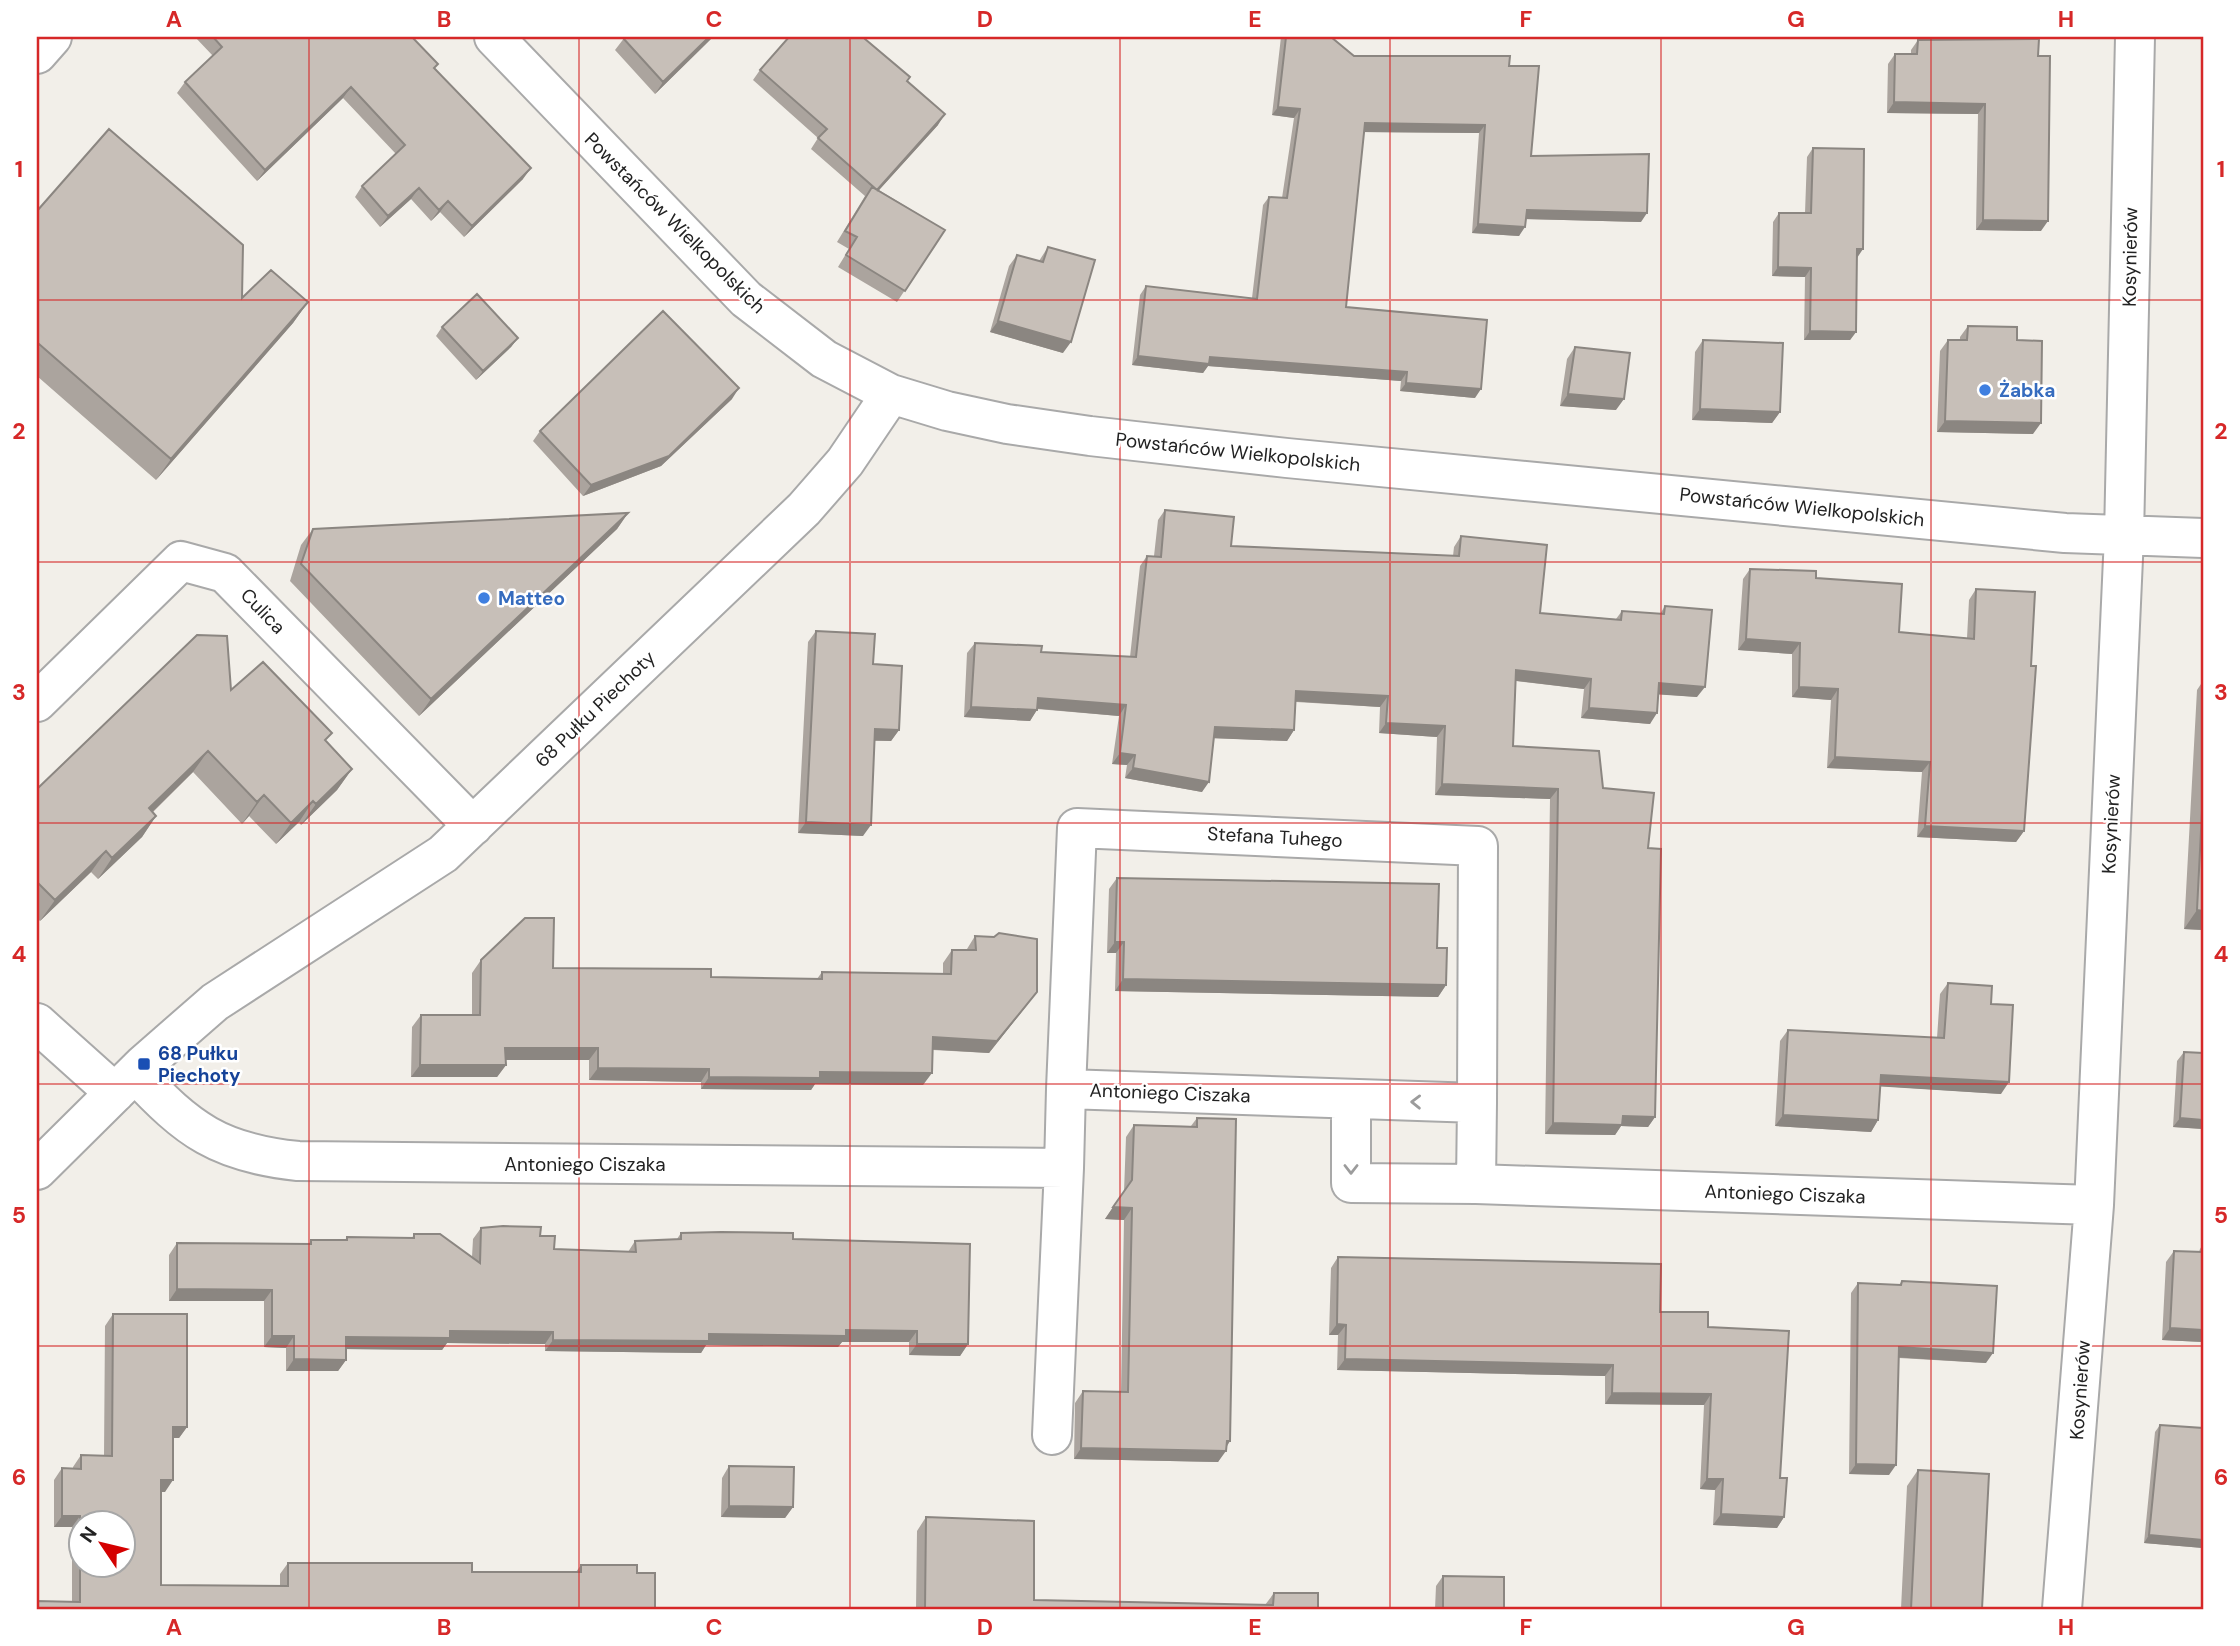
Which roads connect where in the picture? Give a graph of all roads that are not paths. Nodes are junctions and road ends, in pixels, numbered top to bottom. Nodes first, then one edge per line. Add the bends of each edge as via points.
1 (52, 37) edge
2 (494, 37) edge
3 (2135, 37) edge
4 (37, 54) edge
5 (891, 394) junction
6 (2124, 536) junction
7 (2203, 538) edge
8 (37, 702) edge
9 (473, 826) junction
10 (37, 1023) edge
11 (125, 1083) junction
12 (1066, 1089) junction
13 (1352, 1101) junction
14 (1477, 1103) junction
15 (1063, 1168) junction
16 (37, 1170) edge
17 (1476, 1184) junction
18 (2094, 1205) junction
19 (1052, 1435) dead end
20 (2062, 1609) edge

1 - 4 street
2 - 5 street, Powstańców Wielkopolskich via 746,299 824,359
3 - 6 street, Kosynierów
5 - 6 street, Powstańców Wielkopolskich via 1007,424 1090,436
5 - 9 street, 68 Pułku Piechoty via 845,461 804,509
6 - 7 street, Powstańców Wielkopolskich
6 - 18 street, Kosynierów
8 - 9 street, Culica via 181,561 225,573
9 - 11 street, 68 Pułku Piechoty via 393,889 215,1002
10 - 11 street, Antoniego Ciszaka
11 - 15 street, Antoniego Ciszaka via 231,1149 298,1161
11 - 16 street, 68 Pułku Piechoty
12 - 13 street, Antoniego Ciszaka
12 - 14 street, Stefana Tuhego via 1077,828 1478,846
12 - 15 street, Antoniego Ciszaka
14 -> 13 street, Antoniego Ciszaka
13 -> 17 street, Antoniego Ciszaka via 1352,1183
14 - 17 street
15 - 19 street, Antoniego Ciszaka
17 - 18 street, Antoniego Ciszaka
18 - 20 street, Kosynierów

